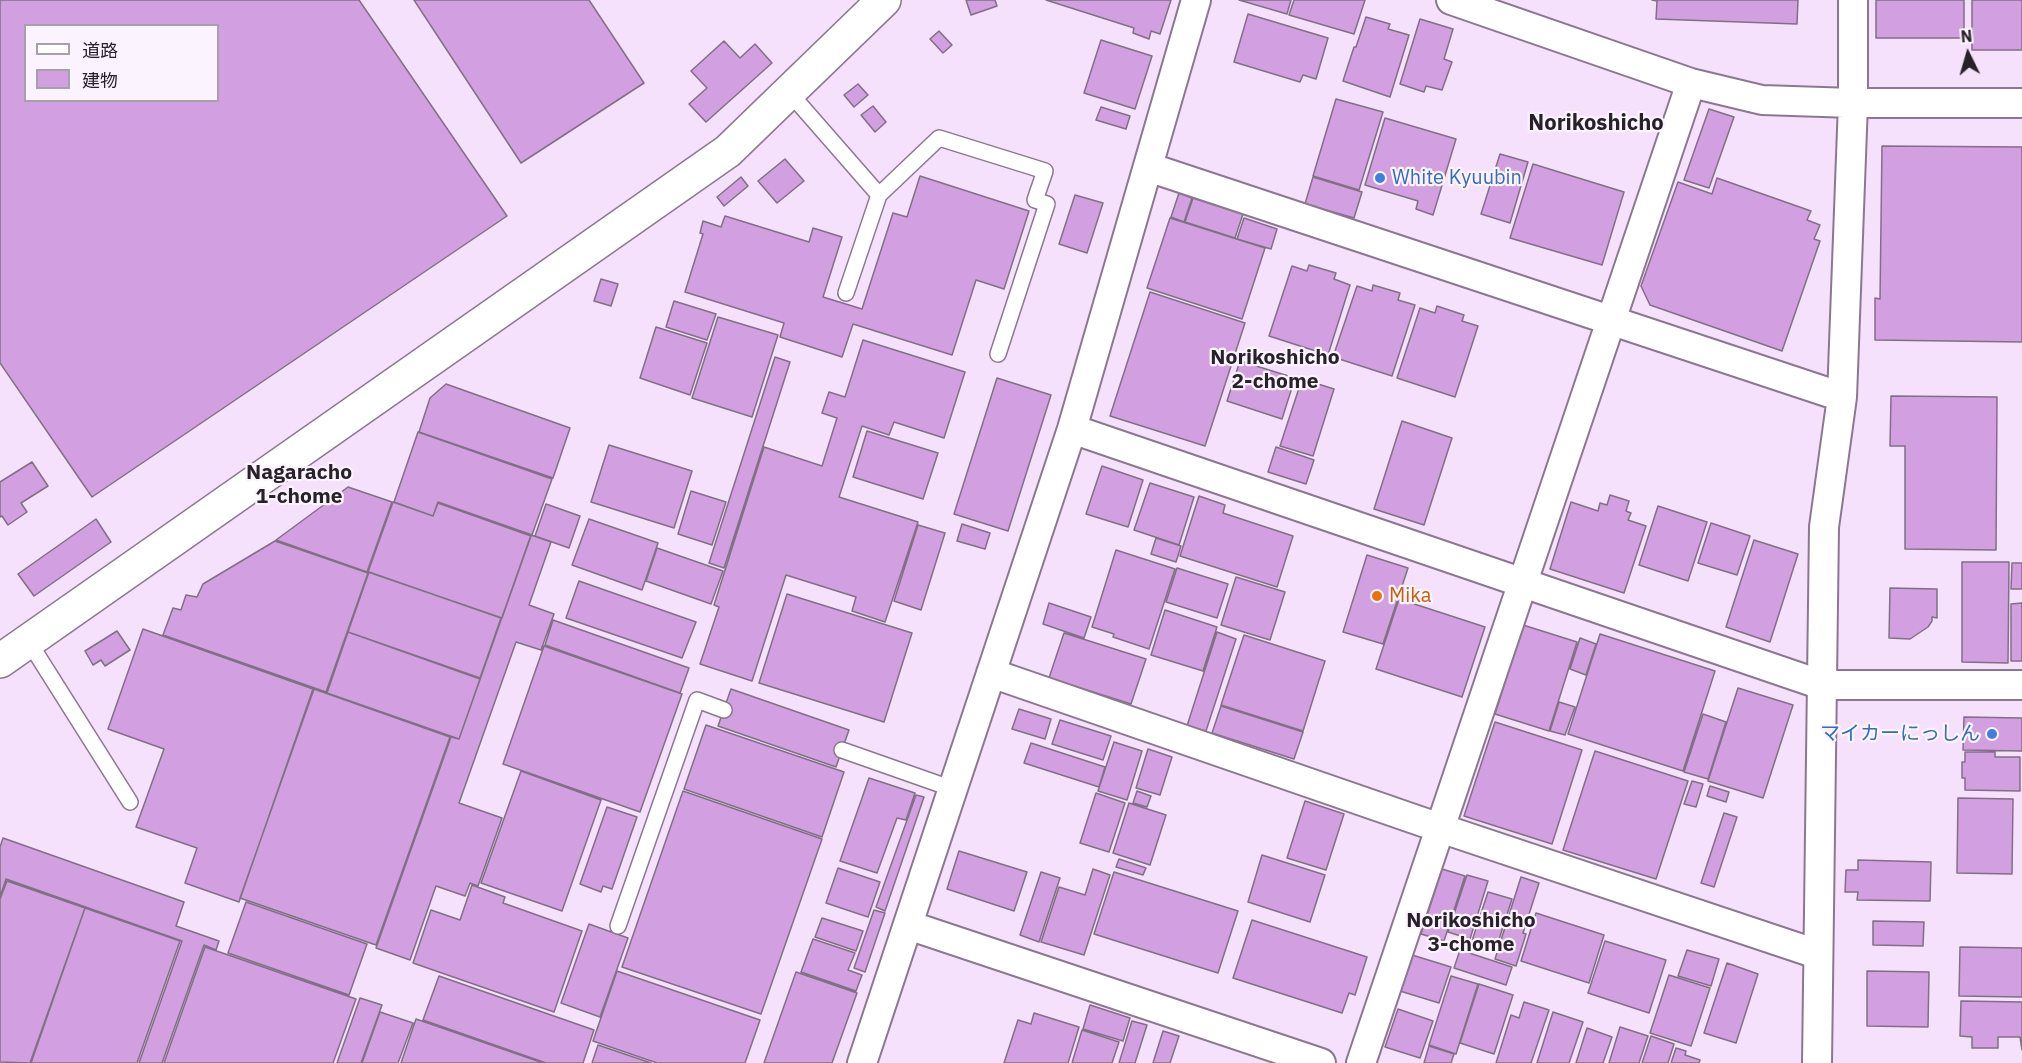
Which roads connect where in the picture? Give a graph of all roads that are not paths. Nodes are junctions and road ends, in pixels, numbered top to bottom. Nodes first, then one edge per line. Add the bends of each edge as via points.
1 (884, 0) edge
2 (1196, 0) edge
3 (1451, 0) edge
4 (1853, 0) edge
5 (1509, 9) edge
6 (1691, 82) junction
7 (789, 92) junction
8 (1853, 103) junction
9 (2022, 103) edge
10 (1148, 167) junction
11 (879, 195) junction
12 (846, 292) dead end
13 (1611, 320) junction
14 (998, 354) dead end
15 (1842, 397) junction
16 (1072, 429) junction
17 (1522, 583) junction
18 (29, 642) junction
19 (0, 662) edge
20 (991, 673) junction
21 (1822, 685) junction
22 (2022, 685) edge
23 (724, 710) dead end
24 (842, 750) dead end
25 (953, 789) junction
26 (130, 802) dead end
27 (1440, 828) junction
28 (908, 925) junction
29 (618, 926) dead end
30 (1817, 954) junction
31 (862, 1063) edge
32 (1321, 1063) edge
33 (1361, 1063) edge
34 (1817, 1063) edge

1 - 7 street
2 - 10 street
3 - 5 street
4 - 8 street
5 - 6 street
6 - 8 street via 1762,100
6 - 13 street
7 - 11 lane
7 - 18 street via 728,151
8 - 9 street
8 - 15 street
10 - 13 street
10 - 16 street
11 - 12 lane
11 - 14 lane via 939,138 1045,171 1035,200 1047,204
13 - 15 street
13 - 17 street
15 - 21 street via 1824,527
16 - 17 street
16 - 20 street
17 - 21 street
17 - 27 street
18 - 19 street
18 - 26 lane
20 - 25 street
20 - 27 street
21 - 22 street
21 - 30 street
23 - 29 lane via 697,700
24 - 25 lane
25 - 28 street
27 - 30 street
27 - 33 street
28 - 31 street
28 - 32 street
30 - 34 street

